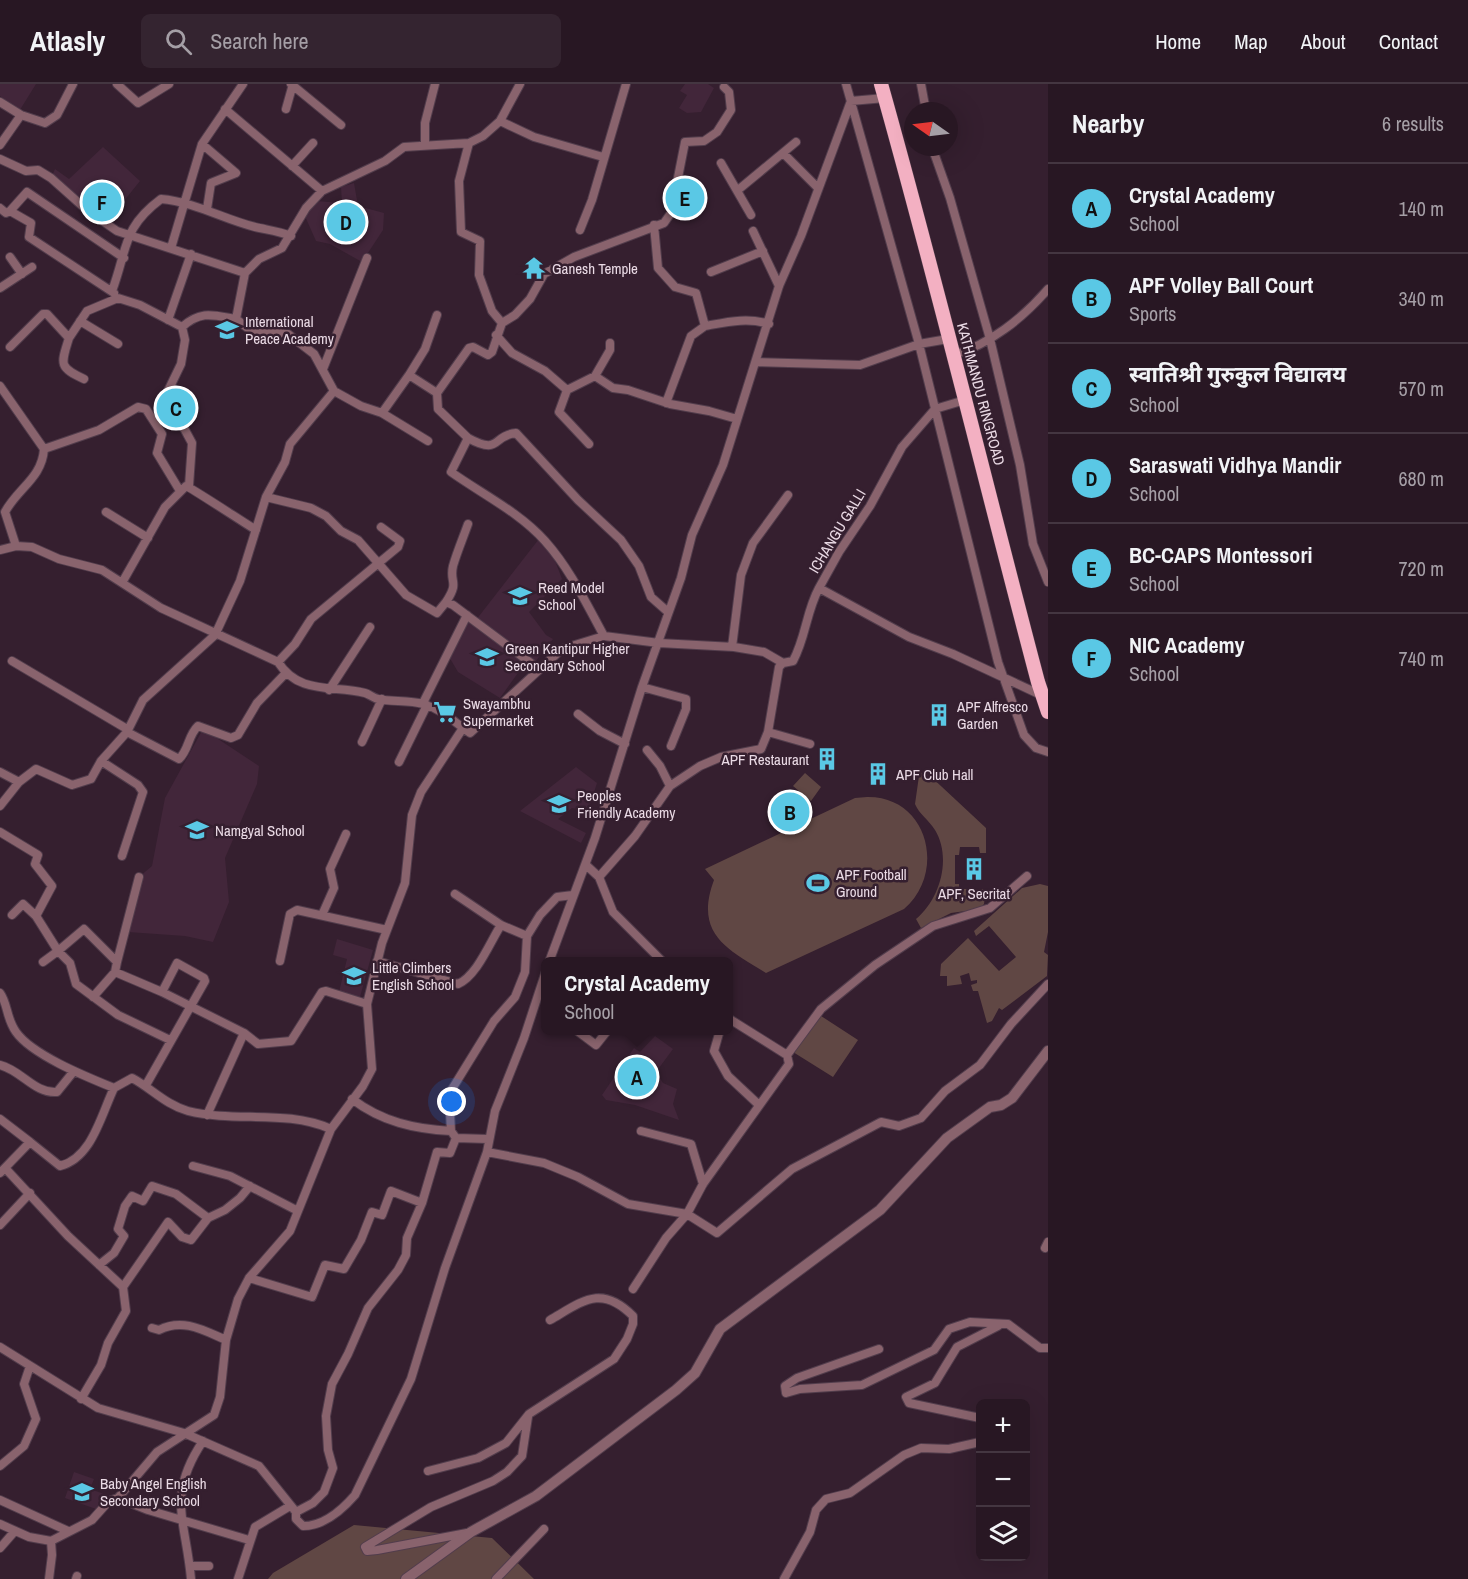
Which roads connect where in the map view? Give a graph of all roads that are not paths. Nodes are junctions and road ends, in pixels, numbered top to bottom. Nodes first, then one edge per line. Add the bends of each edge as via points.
1 (73, 84) edge
2 (117, 84) edge
3 (169, 84) edge
4 (243, 84) edge
5 (292, 84) edge
6 (435, 84) edge
7 (520, 84) edge
8 (626, 84) edge
9 (846, 84) edge
10 (881, 84) edge
11 (921, 84) edge
12 (723, 85) edge
13 (885, 98) junction
14 (851, 101) junction
15 (0, 102) edge
16 (924, 102) edge
17 (225, 108) junction
18 (286, 109) dead end
19 (21, 115) junction
20 (500, 121) junction
21 (340, 125) dead end
22 (796, 142) dead end
23 (313, 143) dead end
24 (469, 143) junction
25 (202, 144) junction
26 (425, 144) junction
27 (0, 146) edge
28 (783, 153) junction
29 (935, 156) edge
30 (603, 157) junction
31 (0, 159) edge
32 (721, 163) dead end
33 (292, 166) junction
34 (818, 188) junction
35 (738, 190) junction
36 (322, 191) junction
37 (183, 201) junction
38 (0, 208) edge
39 (207, 209) junction
40 (10, 211) junction
41 (751, 215) dead end
42 (654, 225) junction
43 (580, 230) dead end
44 (753, 231) dead end
45 (127, 236) junction
46 (291, 236) junction
47 (171, 248) junction
48 (763, 251) junction
49 (191, 254) junction
50 (10, 257) dead end
51 (124, 258) junction
52 (367, 258) dead end
53 (32, 267) dead end
54 (711, 272) dead end
55 (245, 273) junction
56 (22, 274) junction
57 (779, 286) junction
58 (0, 288) edge
59 (1048, 289) edge
60 (115, 294) junction
61 (437, 315) dead end
62 (236, 319) junction
63 (168, 320) junction
64 (80, 321) junction
65 (502, 323) junction
66 (769, 324) junction
67 (705, 326) junction
68 (182, 327) junction
69 (496, 335) junction
70 (69, 338) junction
71 (948, 339) junction
72 (990, 339) junction
73 (610, 343) dead end
74 (118, 344) dead end
75 (919, 344) junction
76 (10, 347) dead end
77 (953, 356) junction
78 (756, 362) junction
79 (323, 369) junction
80 (409, 375) junction
81 (595, 376) junction
82 (84, 379) dead end
83 (0, 386) edge
84 (567, 390) junction
85 (334, 392) junction
86 (437, 393) junction
87 (965, 400) junction
88 (666, 403) junction
89 (935, 409) junction
90 (382, 413) junction
91 (737, 419) junction
92 (468, 438) junction
93 (428, 441) dead end
94 (590, 444) dead end
95 (44, 449) junction
96 (189, 486) junction
97 (180, 491) junction
98 (788, 495) dead end
99 (266, 497) junction
100 (106, 512) dead end
101 (468, 524) dead end
102 (381, 527) dead end
103 (256, 530) junction
104 (148, 538) junction
105 (16, 546) junction
106 (0, 550) edge
107 (380, 564) junction
108 (123, 581) junction
109 (1048, 582) edge
110 (819, 588) junction
111 (446, 602) junction
112 (668, 612) junction
113 (467, 615) junction
114 (370, 627) dead end
115 (215, 635) junction
116 (604, 636) junction
117 (659, 643) junction
118 (732, 647) junction
119 (12, 661) dead end
120 (278, 662) junction
121 (783, 663) junction
122 (538, 669) junction
123 (285, 674) junction
124 (1004, 677) junction
125 (642, 687) junction
126 (329, 690) junction
127 (1041, 695) junction
128 (382, 699) junction
129 (425, 704) junction
130 (1048, 712) edge
131 (578, 714) dead end
132 (463, 728) junction
133 (127, 731) junction
134 (768, 732) junction
135 (362, 742) dead end
136 (625, 744) junction
137 (810, 744) dead end
138 (671, 746) dead end
139 (646, 750) dead end
140 (1048, 752) edge
141 (101, 761) junction
142 (399, 762) dead end
143 (0, 772) edge
144 (19, 782) junction
145 (670, 786) junction
146 (0, 806) edge
147 (0, 832) edge
148 (346, 834) dead end
149 (122, 856) dead end
150 (586, 865) junction
151 (1027, 876) dead end
152 (139, 877) dead end
153 (598, 877) junction
154 (455, 894) dead end
155 (573, 895) junction
156 (12, 915) dead end
157 (322, 915) junction
158 (36, 916) junction
159 (501, 925) junction
160 (387, 930) junction
161 (527, 936) junction
162 (58, 951) junction
163 (551, 957) edge
164 (658, 957) edge
165 (280, 961) dead end
166 (377, 961) junction
167 (43, 962) dead end
168 (117, 962) junction
169 (114, 972) junction
170 (1048, 984) edge
171 (541, 985) edge
172 (162, 992) junction
173 (0, 993) edge
174 (537, 996) junction
175 (93, 997) junction
176 (541, 1000) edge
177 (367, 1004) junction
178 (190, 1008) junction
179 (733, 1021) edge
180 (244, 1033) junction
181 (583, 1035) edge
182 (604, 1035) edge
183 (719, 1035) edge
184 (170, 1040) junction
185 (1048, 1051) edge
186 (787, 1055) junction
187 (0, 1065) edge
188 (74, 1071) junction
189 (146, 1085) junction
190 (114, 1089) junction
191 (352, 1099) junction
192 (759, 1105) junction
193 (207, 1115) junction
194 (0, 1119) edge
195 (331, 1129) junction
196 (641, 1131) dead end
197 (453, 1135) junction
198 (488, 1139) junction
199 (30, 1142) junction
200 (487, 1152) junction
201 (193, 1166) dead end
202 (3, 1171) edge
203 (703, 1184) junction
204 (250, 1186) junction
205 (30, 1193) junction
206 (422, 1203) junction
207 (298, 1211) junction
208 (687, 1214) junction
209 (208, 1218) junction
210 (0, 1225) edge
211 (99, 1265) junction
212 (249, 1278) junction
213 (123, 1287) junction
214 (633, 1289) dead end
215 (550, 1320) dead end
216 (998, 1326) junction
217 (152, 1328) dead end
218 (226, 1340) junction
219 (0, 1347) edge
220 (1048, 1347) edge
221 (879, 1349) dead end
222 (30, 1366) junction
223 (81, 1399) junction
224 (529, 1414) junction
225 (976, 1417) edge
226 (184, 1433) junction
227 (203, 1441) junction
228 (976, 1443) edge
229 (0, 1466) edge
230 (428, 1471) dead end
231 (118, 1498) junction
232 (0, 1500) edge
233 (293, 1509) junction
234 (181, 1518) junction
235 (0, 1524) edge
236 (544, 1529) dead end
237 (68, 1531) junction
238 (14, 1532) junction
239 (471, 1532) junction
240 (249, 1540) junction
241 (51, 1541) junction
242 (0, 1548) edge
243 (190, 1566) junction
244 (209, 1566) dead end
245 (49, 1579) edge
246 (191, 1579) edge
247 (238, 1579) edge
248 (406, 1579) edge
249 (496, 1579) edge
250 (784, 1579) edge

1 - 19 street via 57,115 45,123
2 - 3 street via 138,103
4 - 17 street
5 - 18 street
5 - 21 street
6 - 26 street via 425,123
7 - 20 street
8 - 30 street
9 - 14 street
10 - 13 highway, KATHMANDU RINGROAD
11 - 16 street
12 - 42 street via 729,92 731,110 717,132 704,141 685,142 671,213 664,223
13 - 14 street
13 - 71 highway, KATHMANDU RINGROAD
14 - 34 street
14 - 75 street
15 - 19 street
17 - 25 street
17 - 33 street
19 - 27 street
20 - 24 street via 490,132
20 - 30 street via 534,137
22 - 28 street
23 - 33 street
24 - 26 street
24 - 65 street via 459,182 461,232 480,241 479,275 492,311
25 - 37 street
25 - 39 street via 236,173 211,183
26 - 36 street via 404,147 386,161
28 - 34 street
28 - 35 street
29 - 72 street
30 - 43 street
31 - 45 street via 51,178 87,211
32 - 35 street
33 - 36 street
34 - 57 street
35 - 41 street
36 - 46 street via 306,208
37 - 39 street
37 - 45 street via 161,199 137,218
37 - 47 street
38 - 40 street via 6,213
39 - 46 street
40 - 51 street via 27,192
40 - 60 street via 31,223 29,237
42 - 65 street via 574,257 544,274 530,298
42 - 67 street via 658,268 675,287 696,293
44 - 48 street
45 - 47 street
45 - 51 street
46 - 55 street via 282,248 259,259
47 - 49 street
48 - 54 street
48 - 57 street
49 - 55 street
49 - 63 street
50 - 56 street
51 - 60 street
52 - 79 street
53 - 56 street
55 - 62 street
56 - 58 street
57 - 66 street
59 - 72 street
60 - 63 street
60 - 64 street via 93,306
61 - 80 street
62 - 68 street via 194,316
62 - 79 street via 249,328 288,334 308,348
63 - 68 street
64 - 70 street
64 - 74 street
65 - 69 street
66 - 67 street via 743,320
66 - 78 street
67 - 88 street via 691,336
68 - 96 street via 182,364 165,395 192,443
69 - 84 street via 512,353 545,371
69 - 86 street via 488,355 469,348
70 - 76 street via 44,313
70 - 82 street via 63,364
71 - 75 street
71 - 77 highway, KATHMANDU RINGROAD
72 - 77 street
72 - 109 street via 1020,465 1033,544
73 - 81 street
75 - 78 street via 860,365
75 - 89 street
77 - 87 highway, KATHMANDU RINGROAD
78 - 91 street
79 - 85 street
80 - 86 street
80 - 90 street
81 - 84 street
81 - 88 street via 613,388
83 - 95 street
84 - 94 street via 559,412
85 - 90 street
85 - 99 street via 290,444
86 - 92 street via 438,409
87 - 89 street
87 - 127 highway, KATHMANDU RINGROAD
88 - 91 street
89 - 110 street, ICHANGU GALLI via 902,447
89 - 124 street
90 - 93 street
91 - 112 street via 720,474 692,535
92 - 112 street via 484,447 516,433 621,540 639,566 651,597
92 - 116 street via 451,472 544,540 565,565
95 - 97 street via 84,436 143,407 162,434 157,453
95 - 105 street via 33,479 11,500 5,512
96 - 97 street
96 - 103 street
97 - 104 street via 165,507
98 - 118 street via 753,543 741,575
99 - 103 street
99 - 107 street via 311,508 326,516 358,540
100 - 104 street
101 - 111 street via 452,570 453,591
102 - 107 street via 400,541
103 - 115 street via 240,581
104 - 108 street
105 - 106 street
105 - 108 street via 32,547
107 - 111 street via 406,595 433,612 437,613
107 - 120 street via 311,619
108 - 115 street via 161,608
110 - 121 street via 806,615 800,649 793,661
110 - 124 street, ICHANGU GALLI via 909,637
111 - 113 street
112 - 117 street
113 - 122 street
113 - 129 street
114 - 126 street
115 - 120 street
115 - 133 street via 143,700
116 - 117 street
116 - 122 street via 571,644
117 - 118 street
117 - 125 street
118 - 121 street via 764,652
119 - 133 street
120 - 123 street
121 - 134 street via 779,667
122 - 132 street via 479,726 470,733
123 - 126 street
123 - 133 street via 258,703 238,735 231,738 198,726 179,759
124 - 127 street, ICHANGU GALLI
124 - 140 street via 1024,735 1036,748
125 - 136 street
125 - 138 street via 686,699 686,709
126 - 128 street via 366,693
127 - 130 highway, KATHMANDU RINGROAD
128 - 129 street
128 - 135 street
129 - 132 street
129 - 142 street
131 - 136 street
132 - 160 street via 415,807 405,883
133 - 141 street
134 - 137 street
134 - 145 street via 761,749 721,757
136 - 150 street
139 - 145 street
141 - 144 street via 91,779 79,784 64,783 36,769
141 - 149 street via 143,792
143 - 144 street
144 - 146 street
145 - 153 street via 635,837
147 - 158 street via 36,852 35,864 51,883
148 - 157 street via 330,869 334,888
150 - 153 street
150 - 155 street
151 - 186 street via 990,908 933,926 875,964 821,1009
152 - 168 street
153 - 164 street via 613,912
154 - 159 street
155 - 161 street via 557,897
155 - 163 street
156 - 158 street via 23,904
157 - 160 street
157 - 165 street via 297,910 290,914
158 - 162 street
159 - 161 street
159 - 166 street via 472,973 458,984
160 - 166 street
161 - 197 street via 525,972 515,997 488,1029 449,1094
162 - 167 street
162 - 168 street via 84,929
162 - 175 street via 70,963 76,984
166 - 177 street
168 - 169 street
169 - 172 street
169 - 175 street
170 - 208 street via 980,1065 945,1091 921,1118 899,1126 881,1122 792,1169 717,1233
171 - 174 street
172 - 178 street
172 - 178 street via 177,963 204,978
173 - 188 street via 7,1020 18,1035
174 - 176 street
174 - 198 street
175 - 184 street via 118,1015
177 - 180 street via 326,991 291,1041 258,1044
177 - 191 street via 372,1069
178 - 180 street
178 - 184 street
179 - 186 street
180 - 193 street
181 - 182 street via 596,1045
183 - 192 street via 714,1051 728,1076
184 - 189 street
185 - 239 street via 1012,1098 990,1107 947,1138 880,1210 720,1329 694,1373 676,1390 536,1496
186 - 192 street via 789,1064
187 - 188 street via 48,1093 57,1092
188 - 190 street
189 - 190 street via 132,1078
189 - 193 street via 164,1101
190 - 199 street via 90,1142 78,1157 60,1166
191 - 195 street
191 - 197 street via 399,1124
192 - 203 street
193 - 195 street via 292,1117
194 - 199 street
195 - 207 street
196 - 203 street via 691,1144
197 - 198 street
197 - 206 street via 450,1153 437,1152
198 - 200 street
199 - 202 street
200 - 208 street via 544,1163 628,1204
200 - 233 street via 411,1379 355,1495 340,1511 311,1526 303,1526
201 - 204 street
202 - 205 street
203 - 208 street
204 - 207 street
204 - 209 street via 225,1210
205 - 210 street
205 - 211 street
206 - 212 street via 391,1191 382,1215 372,1212 344,1269 325,1265 312,1297
206 - 233 street via 407,1238 406,1255 368,1308 332,1384 326,1416 333,1467 324,1492 313,1503
207 - 212 street via 290,1231
208 - 214 street via 666,1238
209 - 211 street via 176,1194 152,1186 143,1201 132,1196 125,1206 118,1229 124,1236 114,1253
209 - 213 street via 191,1239 182,1237 168,1222
211 - 213 street
212 - 218 street via 238,1299
213 - 223 street via 126,1311
215 - 224 street via 604,1297 625,1308 633,1316 633,1324 614,1359
216 - 220 street via 1008,1324 1040,1348
216 - 221 street via 985,1321 949,1329 934,1350 862,1385 786,1393 785,1386 797,1378
216 - 225 street via 957,1347 940,1378 906,1399 909,1403
217 - 218 street via 189,1324
218 - 226 street via 220,1397 214,1415
219 - 222 street
222 - 223 street
222 - 229 street via 24,1384 36,1419 24,1446
223 - 226 street via 98,1408
224 - 230 street via 506,1443 478,1458
224 - 239 street via 522,1456 507,1472 431,1507 365,1547 367,1551 377,1550
226 - 227 street
226 - 231 street via 146,1461
227 - 233 street via 259,1466
227 - 234 street via 189,1462 181,1489
228 - 250 street via 912,1452 850,1493 826,1499 816,1510 810,1532
231 - 234 street
231 - 237 street via 109,1501 92,1520
232 - 237 street
233 - 240 street via 255,1527
234 - 240 street
234 - 243 street
235 - 238 street
236 - 249 street
237 - 241 street
238 - 241 street via 42,1542
238 - 242 street
239 - 248 street
240 - 247 street
241 - 245 street
243 - 244 street
243 - 246 street

